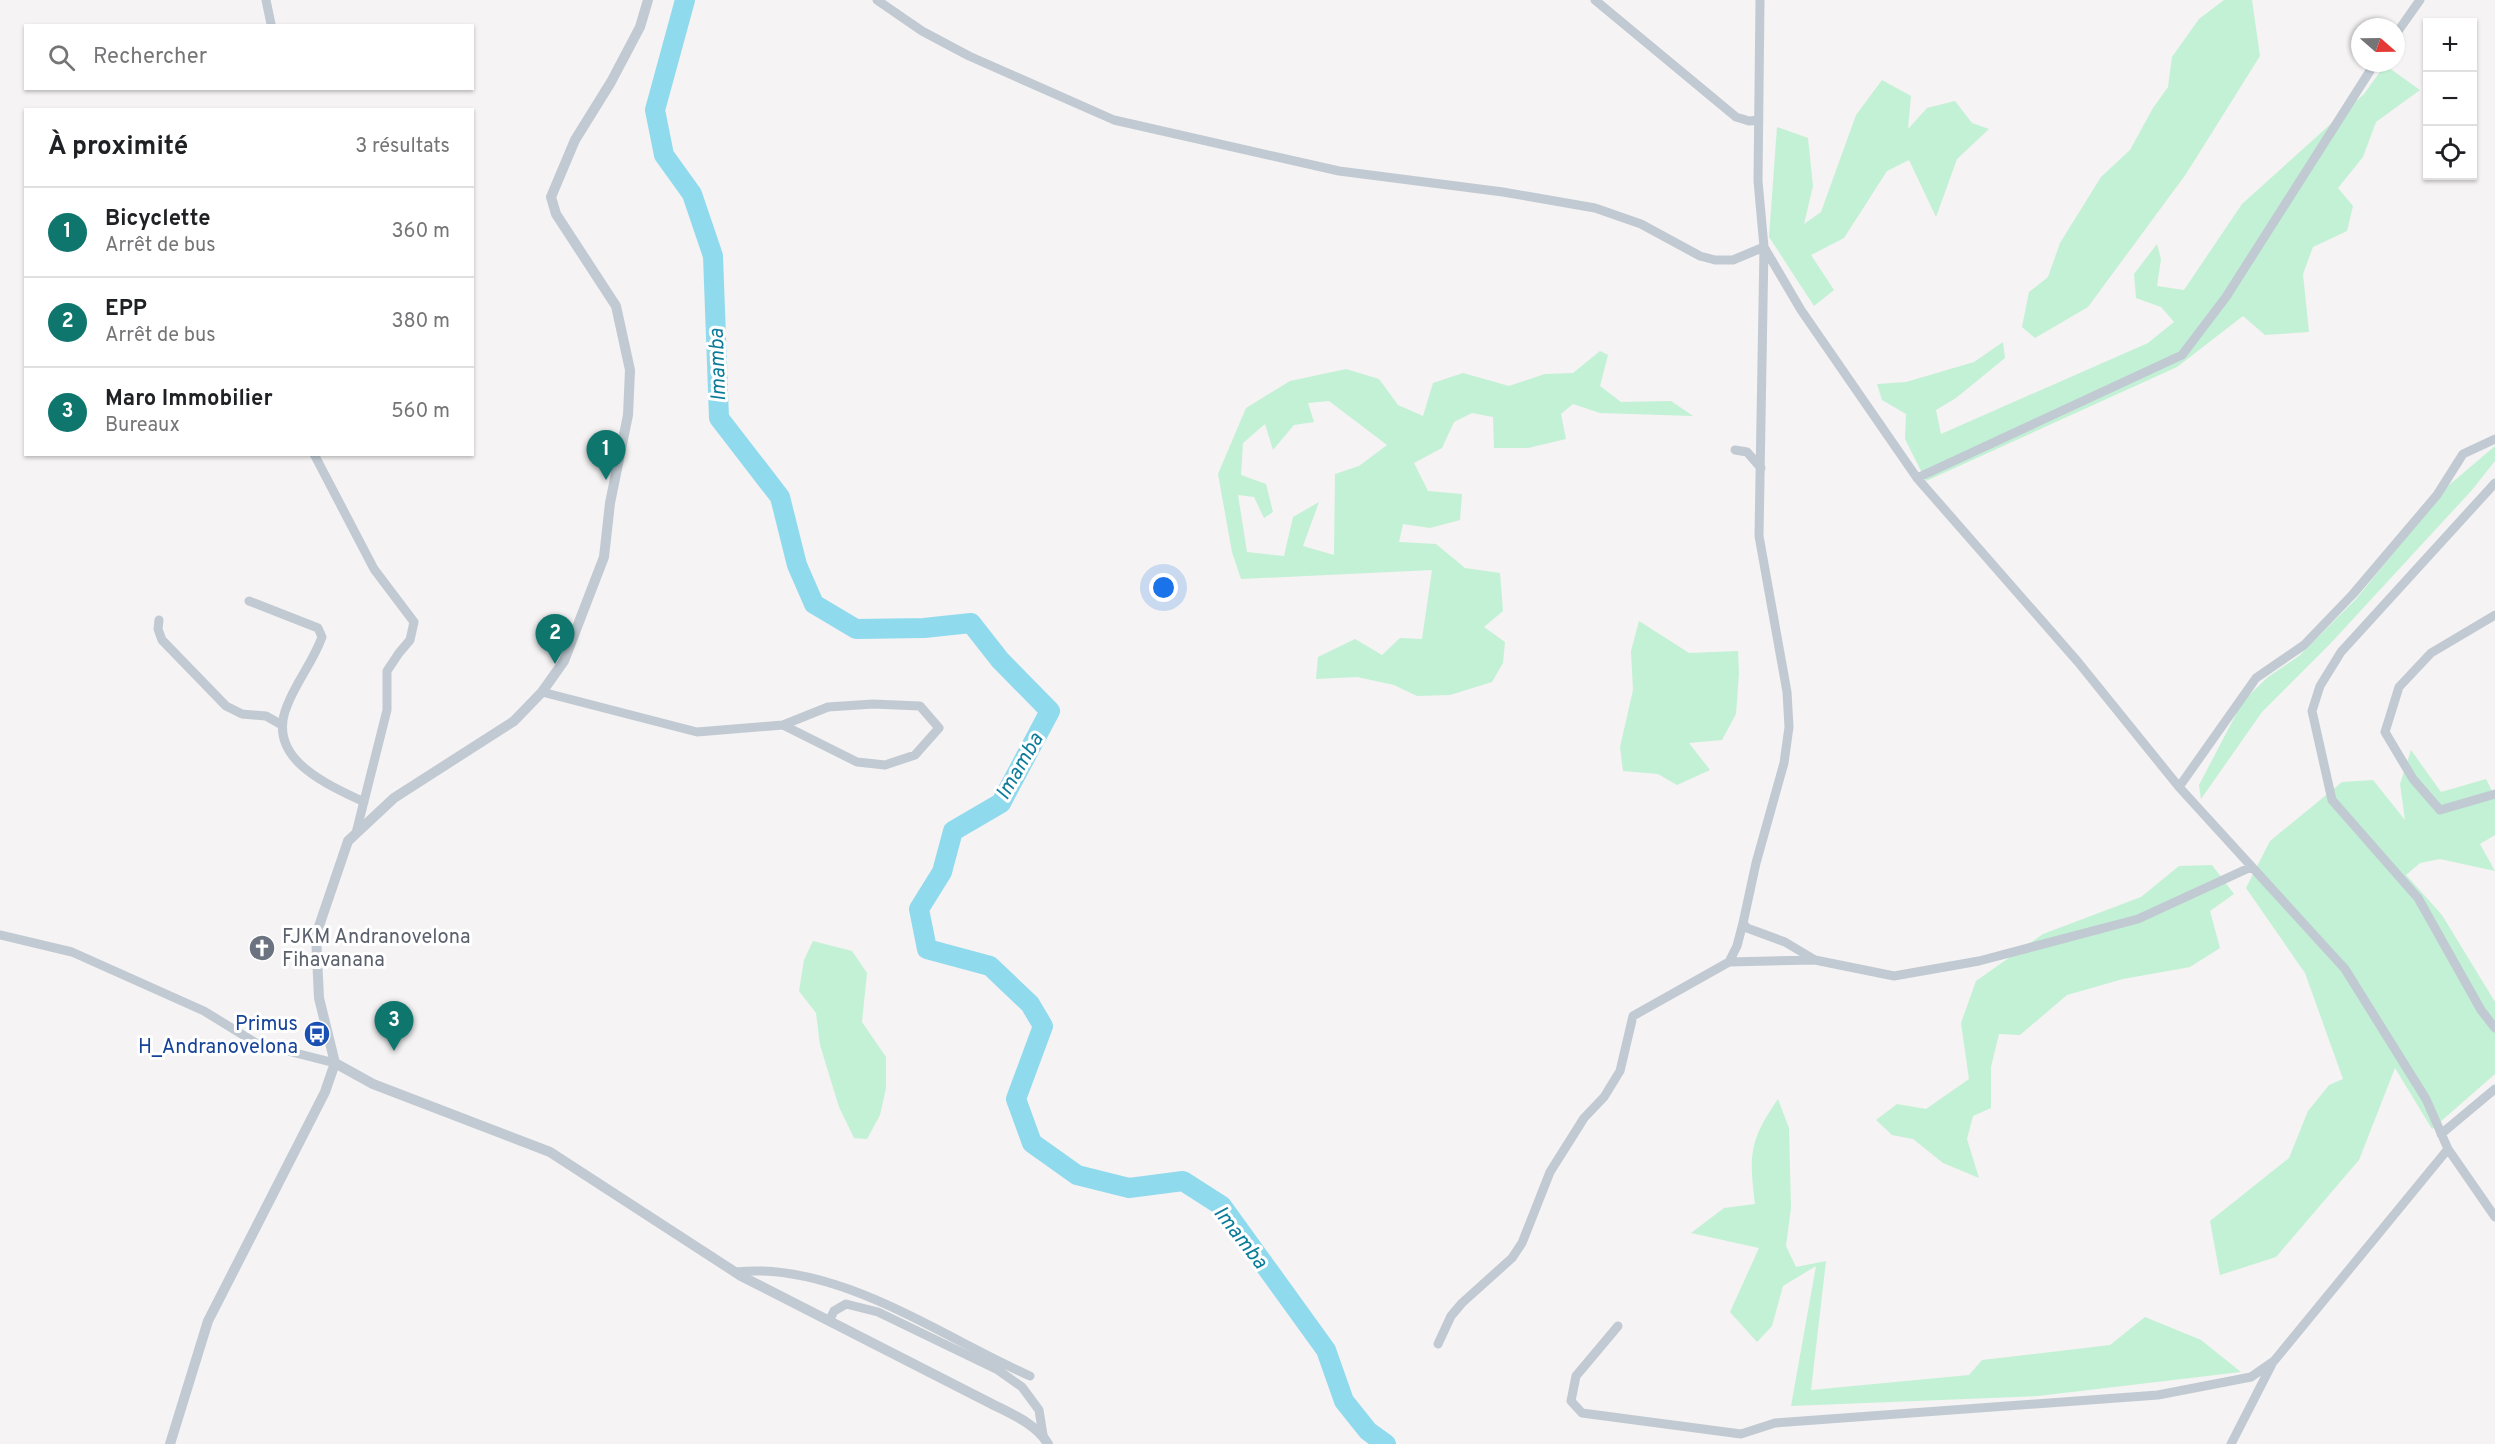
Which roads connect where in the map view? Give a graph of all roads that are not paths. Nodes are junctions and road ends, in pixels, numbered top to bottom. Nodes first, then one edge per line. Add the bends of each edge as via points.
1 (267, 0) edge
2 (648, 0) edge
3 (877, 0) edge
4 (1595, 0) edge
5 (1760, 0) edge
6 (2420, 0) edge
7 (2405, 21) edge
8 (271, 24) dead end
9 (2369, 72) edge
10 (1759, 120) junction
11 (1764, 247) junction
12 (2495, 439) edge
13 (1735, 450) dead end
14 (315, 456) edge
15 (1761, 468) junction
16 (1917, 478) junction
17 (2495, 483) edge
18 (249, 601) dead end
19 (2495, 615) edge
20 (159, 620) dead end
21 (542, 692) junction
22 (282, 725) junction
23 (783, 725) junction
24 (2179, 788) junction
25 (2495, 794) edge
26 (363, 802) junction
27 (356, 833) junction
28 (2251, 867) junction
29 (1743, 923) junction
30 (0, 935) edge
31 (1815, 960) junction
32 (1729, 962) junction
33 (2495, 1028) edge
34 (335, 1063) junction
35 (2495, 1089) edge
36 (2441, 1134) junction
37 (2448, 1149) junction
38 (2495, 1217) edge
39 (736, 1272) junction
40 (829, 1321) junction
41 (1618, 1326) dead end
42 (1438, 1344) dead end
43 (2274, 1361) junction
44 (1030, 1376) dead end
45 (1046, 1439) edge
46 (170, 1444) edge
47 (2231, 1444) edge

1 - 8 street
2 - 21 street via 640,27 575,140 551,197 556,214 616,306 630,370 628,415 610,503 604,557 564,661
3 - 11 street via 922,31 969,56 1114,120 1339,171 1595,208 1641,224 1714,260 1732,260
4 - 10 street via 1736,117
5 - 10 street
6 - 7 street
9 - 16 street via 2226,297 2182,355
10 - 11 street via 1758,181
11 - 15 street
11 - 16 street via 1801,310
12 - 24 street via 2463,454 2437,495 2353,594 2304,645 2256,678
13 - 15 street via 1747,452
14 - 26 street via 374,569 414,622 411,640 387,671 387,710
15 - 29 street via 1760,536 1787,692 1788,727 1784,763
16 - 24 street via 2078,662
17 - 33 street via 2341,652 2320,686 2312,711 2332,800 2418,898
18 - 22 street via 318,628 322,637 315,657 286,706
19 - 25 street via 2431,653 2399,687 2385,732 2414,779 2440,810
20 - 22 street via 162,640 226,706 242,714 266,716
21 - 23 street via 697,732
21 - 27 street via 514,721 394,798
22 - 26 street via 285,743 295,760 311,775
23 - 23 street via 857,762 885,765 915,755 939,728 920,706 873,704 828,707
24 - 28 street
26 - 27 street
27 - 34 street via 348,841 316,935 319,998
28 - 31 street via 2138,919 1979,961 1894,976
28 - 36 street via 2345,969 2426,1099
29 - 31 street via 1746,928 1785,942
29 - 32 street
30 - 34 street via 72,952 204,1011 256,1043
31 - 32 street
32 - 42 street via 1633,1016 1620,1071 1550,1172 1522,1244 1462,1303
34 - 39 street via 374,1084 550,1152
34 - 46 street via 325,1092 208,1321
35 - 36 street
36 - 37 street
37 - 38 street
37 - 43 street
39 - 40 street
39 - 44 street via 777,1272 856,1290
40 - 45 street via 988,1402
40 - 45 street via 834,1311 846,1304 878,1312 998,1370 1022,1386 1039,1410
41 - 43 street via 1576,1376 1571,1401 1582,1413 1741,1434 1775,1423 2158,1395 2251,1377
43 - 47 street

